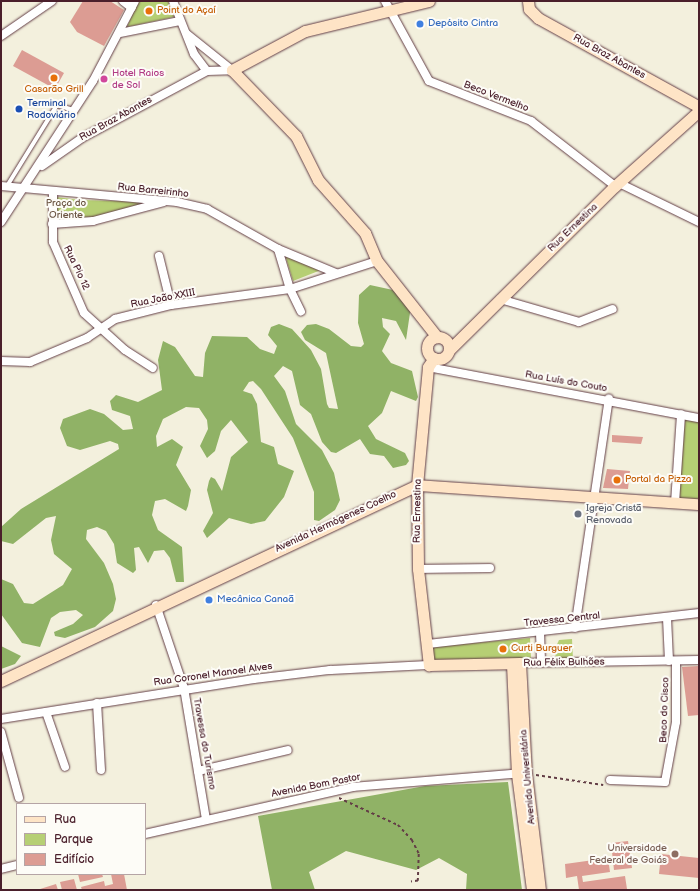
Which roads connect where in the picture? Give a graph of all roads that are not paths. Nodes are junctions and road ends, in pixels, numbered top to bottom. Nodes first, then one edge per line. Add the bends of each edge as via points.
1 (52, 1) edge
2 (123, 1) edge
3 (173, 1) edge
4 (385, 1) edge
5 (429, 1) edge
6 (528, 1) edge
7 (133, 4) edge
8 (392, 11) junction
9 (180, 21) junction
10 (120, 33) junction
11 (186, 33) junction
12 (1, 36) edge
13 (232, 70) junction
14 (208, 71) junction
15 (699, 107) edge
16 (74, 110) junction
17 (699, 110) edge
18 (688, 120) junction
19 (699, 122) edge
20 (31, 177) junction
21 (618, 185) junction
22 (4, 186) edge
23 (24, 188) junction
24 (53, 191) junction
25 (164, 202) junction
26 (1, 222) edge
27 (699, 222) edge
28 (52, 224) junction
29 (278, 250) junction
30 (159, 256) dead end
31 (377, 261) junction
32 (336, 273) junction
33 (290, 289) junction
34 (500, 299) junction
35 (171, 305) junction
36 (613, 309) dead end
37 (302, 312) dead end
38 (99, 329) junction
39 (437, 337) junction
40 (450, 349) junction
41 (1, 360) edge
42 (431, 363) junction
43 (153, 368) dead end
44 (609, 399) junction
45 (681, 414) junction
46 (699, 418) edge
47 (417, 485) junction
48 (595, 496) junction
49 (675, 503) junction
50 (699, 504) edge
51 (490, 568) dead end
52 (418, 569) junction
53 (156, 605) junction
54 (699, 613) edge
55 (667, 618) junction
56 (575, 628) junction
57 (540, 632) junction
58 (428, 644) junction
59 (699, 660) edge
60 (672, 661) junction
61 (540, 663) junction
62 (516, 664) junction
63 (429, 665) junction
64 (1, 681) edge
65 (184, 688) junction
66 (97, 703) junction
67 (46, 712) junction
68 (1, 719) edge
69 (1, 732) edge
70 (288, 750) dead end
71 (65, 767) dead end
72 (101, 770) dead end
73 (198, 771) junction
74 (522, 773) junction
75 (610, 780) road end
76 (19, 798) dead end
77 (206, 819) junction
78 (146, 834) edge
79 (16, 865) edge
80 (1, 869) edge
81 (532, 890) edge
82 (540, 890) edge

1 - 12 street
2 - 7 street
3 - 9 street
4 - 8 street, Beco Vermelho
5 - 8 street
6 - 15 street, Rua Braz Abantes via 529,9 538,18
7 - 10 street
8 - 13 street via 305,31
8 - 21 street, Beco Vermelho via 429,81 531,121
9 - 10 street
9 - 11 street
10 - 16 street
11 - 13 street
11 - 14 street via 194,54
13 - 14 street
13 - 31 street via 296,136 318,180 365,233
14 - 20 street, Rua Braz Abantes via 82,138 50,158
16 - 20 street
16 - 22 lane via 58,105
17 - 18 street, Rua Ernestina
18 - 19 street
18 - 21 street, Rua Ernestina
20 - 23 street
21 - 27 street, Beco Vermelho
21 - 34 street, Rua Ernestina
22 - 23 street, Rua Barreirinho
23 - 24 street, Rua Barreirinho
23 - 26 street
24 - 25 street, Rua Barreirinho
24 - 28 street, Rua Pio 12
25 - 28 street via 93,221
25 - 29 street, Rua Barreirinho via 207,209
28 - 38 street, Rua Pio 12 via 61,263 72,279 84,313
29 - 32 street, Rua Barreirinho
29 - 33 street
30 - 35 street
31 - 32 street, Rua João XXIII
31 - 39 street
32 - 33 street, Rua João XXIII
33 - 35 street, Rua João XXIII
33 - 37 street
34 - 36 street via 579,322
34 - 40 street, Rua Ernestina
35 - 38 street, Rua João XXIII via 115,319
38 - 41 street, Rua João XXIII via 87,338 30,362
38 - 43 street, Rua Pio 12
39 - 40 street via 444,338
39 - 42 street via 427,345
40 - 42 street via 442,359
42 - 44 street, Rua Luís do Couto
42 - 47 street, Rua Ernestina
44 - 45 street, Rua Luís do Couto
44 - 48 street
45 - 46 street, Rua Luís do Couto
45 - 49 street
47 - 48 street, Avenida Hermógenes Coelho
47 - 52 street, Rua Ernestina
47 - 53 street, Avenida Hermógenes Coelho
48 - 49 street, Avenida Hermógenes Coelho
48 - 56 street
49 - 50 street, Avenida Hermógenes Coelho
51 - 52 street
52 - 58 street, Rua Ernestina
53 - 64 street, Avenida Hermógenes Coelho
53 - 65 street, Travessa do Turismo
54 - 55 street, Travessa Central
55 - 56 street, Travessa Central
55 - 60 street, Beco do Cisco
56 - 57 street, Travessa Central
57 - 58 street, Travessa Central
57 - 61 street
58 - 63 street, Rua Ernestina
59 - 60 street, Rua Félix Bulhões
60 - 61 street, Rua Félix Bulhões
60 - 75 street, Beco do Cisco via 676,722 665,782
61 - 62 street, Rua Félix Bulhões
62 - 63 street, Rua Félix Bulhões
62 - 74 street, Avenida Universitária
63 - 65 street, Rua Coronel Manoel Alves via 330,670
65 - 66 street, Rua Coronel Manoel Alves
65 - 73 street, Travessa do Turismo
66 - 67 street, Rua Coronel Manoel Alves
66 - 72 street
67 - 68 street, Rua Coronel Manoel Alves
67 - 71 street
69 - 76 street
70 - 73 street
73 - 77 street, Travessa do Turismo
74 - 77 street, Avenida Bom Pastor via 332,791
74 - 81 street, Avenida Universitária
74 - 82 street, Avenida Universitária
77 - 78 street, Avenida Bom Pastor
79 - 80 street

